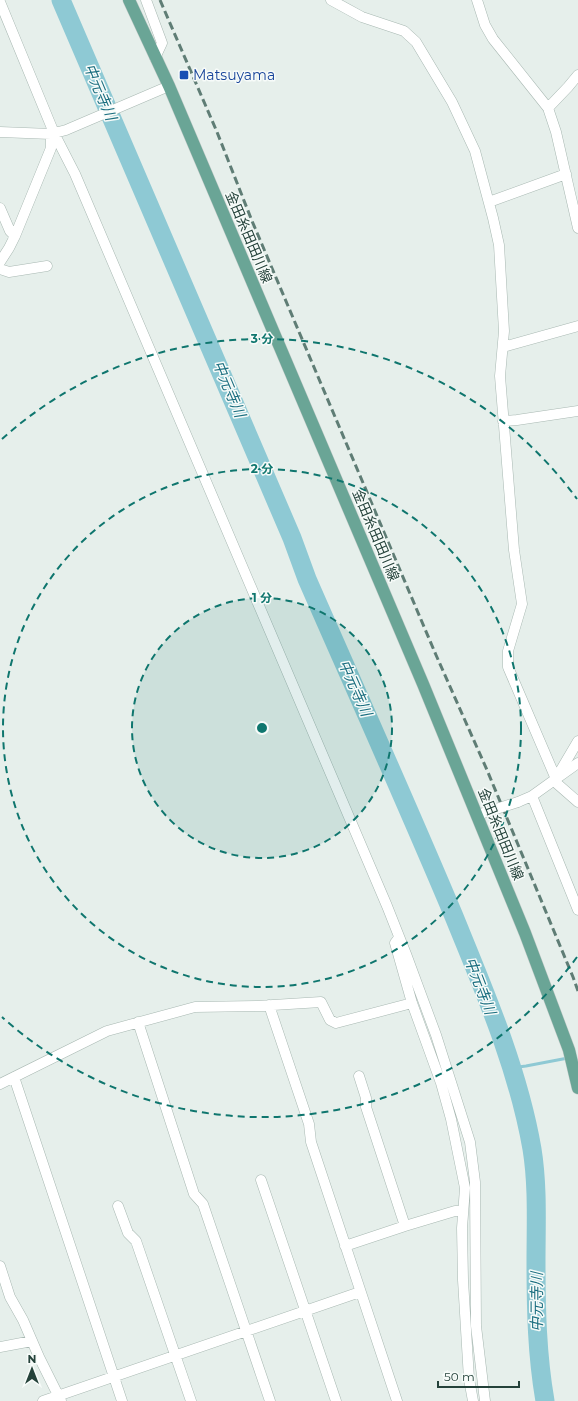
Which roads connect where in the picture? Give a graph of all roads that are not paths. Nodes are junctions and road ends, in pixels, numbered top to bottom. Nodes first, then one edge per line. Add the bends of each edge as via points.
1 (129, 0) edge
2 (146, 0) edge
3 (331, 0) edge
4 (477, 0) edge
5 (0, 2) edge
6 (155, 58) junction
7 (578, 75) edge
8 (163, 88) junction
9 (548, 108) junction
10 (0, 132) edge
11 (53, 134) junction
12 (566, 174) junction
13 (574, 196) edge
14 (489, 202) junction
15 (0, 208) edge
16 (578, 228) edge
17 (15, 236) junction
18 (0, 262) edge
19 (47, 266) dead end
20 (0, 269) edge
21 (578, 326) edge
22 (503, 347) junction
23 (578, 411) edge
24 (503, 421) junction
25 (578, 741) edge
26 (578, 763) edge
27 (556, 779) junction
28 (532, 796) junction
29 (578, 802) edge
30 (477, 815) junction
31 (578, 910) edge
32 (399, 937) junction
33 (412, 1003) junction
34 (269, 1005) junction
35 (138, 1022) junction
36 (359, 1076) dead end
37 (14, 1077) junction
38 (0, 1084) edge
39 (578, 1088) edge
40 (262, 1180) dead end
41 (118, 1206) dead end
42 (463, 1211) junction
43 (405, 1226) junction
44 (346, 1246) junction
45 (0, 1266) edge
46 (360, 1292) junction
47 (305, 1310) junction
48 (247, 1331) junction
49 (32, 1341) junction
50 (0, 1347) edge
51 (176, 1355) junction
52 (113, 1376) junction
53 (60, 1398) edge
54 (43, 1401) edge
55 (122, 1401) edge
56 (191, 1401) edge
57 (270, 1401) edge
58 (336, 1401) edge
59 (397, 1401) edge
60 (473, 1401) edge
61 (485, 1401) edge

1 - 6 main road, 金田糸田田川線
2 - 6 street via 162,43
3 - 14 street via 362,17 404,31 416,42 452,102 475,151
4 - 9 street via 485,25 493,39
5 - 11 street
6 - 8 main road, 金田糸田田川線
7 - 9 street
8 - 11 street
8 - 30 main road, 金田糸田田川線 via 423,684
9 - 12 street
10 - 11 street
11 - 17 street via 51,148
11 - 32 street via 78,181
12 - 13 street
12 - 14 street
13 - 16 street
14 - 22 street via 499,245
15 - 17 street via 10,231
17 - 18 street
19 - 20 street via 9,272
21 - 22 street
22 - 24 street via 500,376
23 - 24 street
24 - 27 street via 514,550 522,604 508,651 508,667
25 - 27 street
26 - 27 street
27 - 28 street
27 - 29 street via 554,780
28 - 30 street, bridge
28 - 31 street
30 - 39 main road, 金田糸田田川線 via 564,1035
32 - 33 street via 395,943
32 - 61 street via 436,1035 470,1142 475,1182 476,1326
33 - 34 street via 336,1022 330,1020 321,1002
33 - 42 street via 451,1119 465,1188
34 - 35 street via 195,1006
34 - 44 street
35 - 37 street via 107,1031
35 - 48 street via 194,1194 203,1204
36 - 43 street via 366,1107
37 - 38 street
37 - 52 street
40 - 47 street
41 - 51 street via 128,1233 136,1241
42 - 43 street via 454,1211
42 - 60 street via 464,1295 469,1379
43 - 44 street
44 - 46 street
45 - 49 street via 10,1297
46 - 47 street
46 - 59 street
47 - 48 street
47 - 58 street
48 - 51 street
48 - 57 street
49 - 50 street
49 - 53 street
51 - 52 street
51 - 56 street
52 - 53 street
52 - 55 street
53 - 54 street

